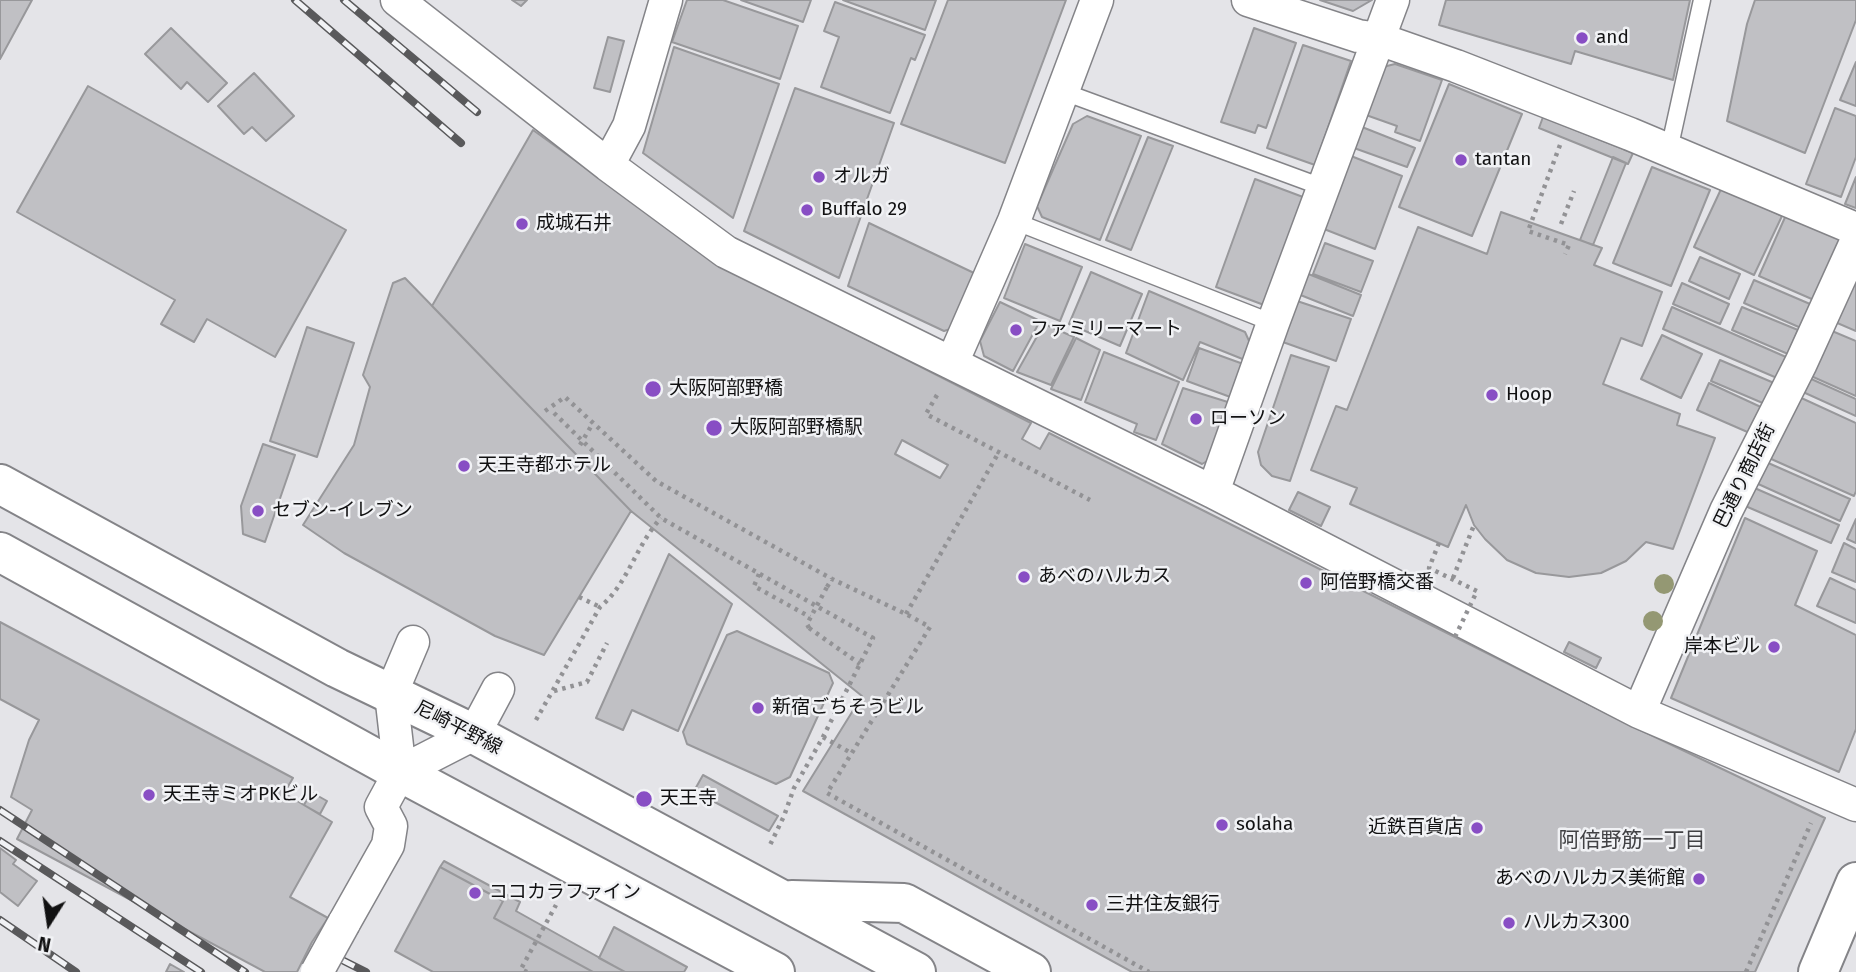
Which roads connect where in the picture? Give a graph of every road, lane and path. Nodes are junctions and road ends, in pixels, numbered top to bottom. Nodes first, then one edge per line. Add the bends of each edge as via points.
1 (397, 0) edge
2 (666, 0) edge
3 (1097, 0) edge
4 (1248, 0) edge
5 (1393, 0) edge
6 (1702, 0) edge
7 (1379, 39) junction
8 (1064, 92) junction
9 (1560, 145) dead end
10 (1669, 150) junction
11 (608, 165) junction
12 (1322, 187) junction
13 (1574, 191) dead end
14 (1014, 221) junction
15 (1561, 224) dead end
16 (1856, 229) edge
17 (1856, 242) edge
18 (1565, 254) dead end
19 (1273, 323) junction
20 (947, 374) junction
21 (545, 411) dead end
22 (554, 413) dead end
23 (593, 423) junction
24 (579, 445) dead end
25 (999, 452) junction
26 (0, 484) edge
27 (1213, 492) junction
28 (1090, 500) dead end
29 (661, 518) junction
30 (1474, 525) dead end
31 (1439, 543) dead end
32 (0, 552) edge
33 (759, 574) junction
34 (832, 579) junction
35 (1450, 583) dead end
36 (579, 597) dead end
37 (600, 607) junction
38 (906, 614) junction
39 (810, 617) junction
40 (1454, 640) dead end
41 (414, 642) dead end
42 (607, 643) dead end
43 (860, 664) junction
44 (498, 689) dead end
45 (553, 691) junction
46 (391, 694) junction
47 (1639, 712) junction
48 (536, 720) dead end
49 (474, 734) junction
50 (824, 737) junction
51 (851, 753) junction
52 (400, 772) junction
53 (1856, 805) edge
54 (1798, 817) dead end
55 (770, 845) dead end
56 (1856, 882) edge
57 (783, 900) junction
58 (556, 905) dead end
59 (317, 972) edge
60 (527, 972) edge
61 (775, 972) edge
62 (916, 972) edge
63 (1031, 972) edge
64 (1149, 972) edge
65 (1746, 972) edge
66 (1818, 972) edge

1 - 11 street
2 - 11 street via 629,126
3 - 8 street
4 - 7 street
5 - 7 street
6 - 10 lane
7 - 10 street
7 - 12 street
8 - 12 lane
8 - 14 street
9 - 18 path via 1528,231 1569,245
10 - 16 street
11 - 20 street via 726,252
12 - 19 street
13 - 15 path
14 - 19 lane
14 - 20 street
17 - 47 street, 巴通り商店街 via 1726,511
19 - 27 street
20 - 25 path via 926,414
20 - 27 street
21 - 23 path via 565,397
22 - 29 path
23 - 24 path, bridge
23 - 34 path via 656,481
25 - 28 path
25 - 38 path
26 - 46 street, 尼崎平野線
27 - 47 street
29 - 33 path
29 - 37 path via 613,596
30 - 35 path
31 - 40 path, bridge via 1429,568 1477,591
32 - 52 street
33 - 39 path via 754,586
33 - 43 path via 873,638
34 - 38 path
34 - 39 path, bridge
36 - 37 path
37 - 45 path
38 - 51 path via 930,627
39 - 43 path via 809,628
41 - 46 street
42 - 45 path via 587,682
43 - 50 path
44 - 49 street
45 - 48 path
46 - 49 street, 尼崎平野線
46 - 52 street
47 - 53 street
49 - 52 street
49 - 57 street, 尼崎平野線
50 - 51 path
50 - 55 path via 794,788
51 - 64 path via 827,793
52 - 59 street, bridge via 381,807 391,826 388,845
52 - 61 street
54 - 65 path via 1811,823
56 - 66 street
57 - 62 street, 尼崎平野線
57 - 63 street via 904,903
58 - 60 path via 521,969

